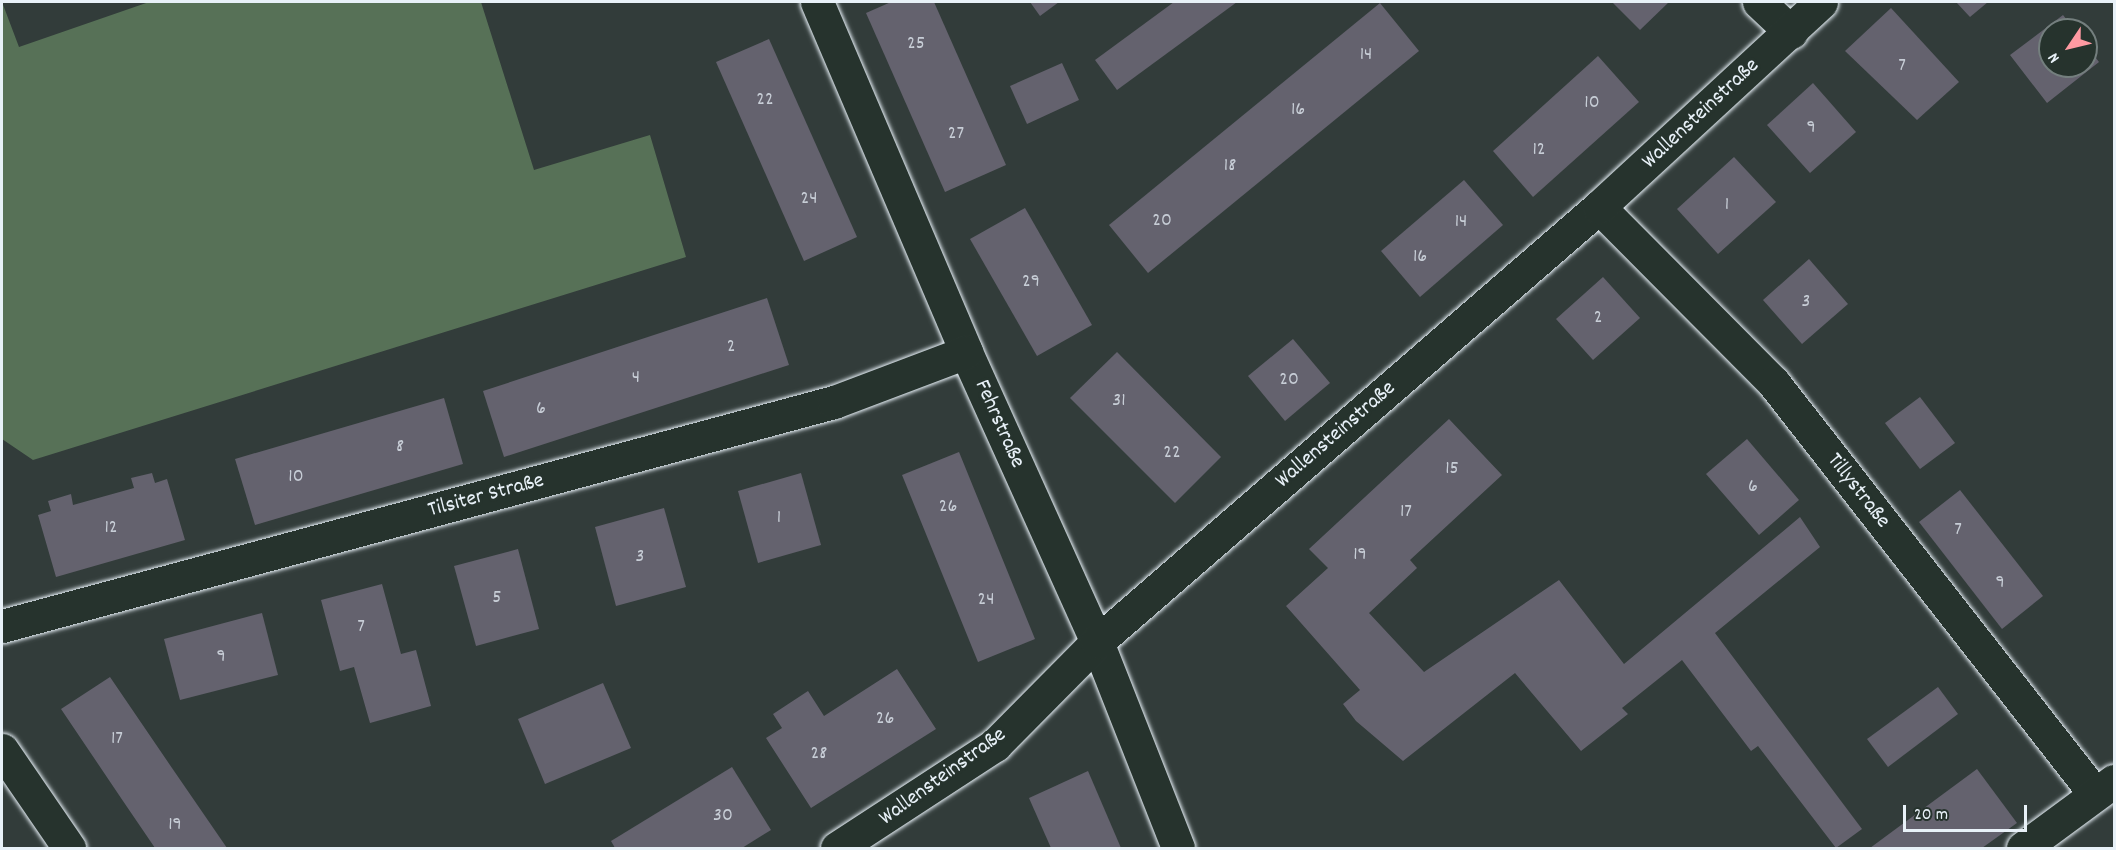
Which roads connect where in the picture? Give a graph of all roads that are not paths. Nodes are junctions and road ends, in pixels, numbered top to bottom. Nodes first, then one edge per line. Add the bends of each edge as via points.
1 (817, 2) edge
2 (1759, 2) edge
3 (1821, 2) edge
4 (1791, 32) junction
5 (1599, 207) junction
6 (966, 352) junction
7 (2, 626) edge
8 (1097, 642) junction
9 (2, 750) edge
10 (2105, 788) edge
11 (69, 849) edge
12 (837, 849) edge
13 (1178, 849) edge
14 (2023, 849) edge

1 - 6 street, Fehrstraße
2 - 4 street
3 - 4 street, Wallensteinstraße
4 - 5 street, Wallensteinstraße
5 - 8 street, Wallensteinstraße
5 - 10 street, Tillystraße via 1773,382
6 - 7 street, Tilsiter Straße via 834,402
6 - 8 street, Fehrstraße
8 - 12 street, Wallensteinstraße via 995,745
8 - 13 street, Fehrstraße
9 - 11 street
10 - 14 street

